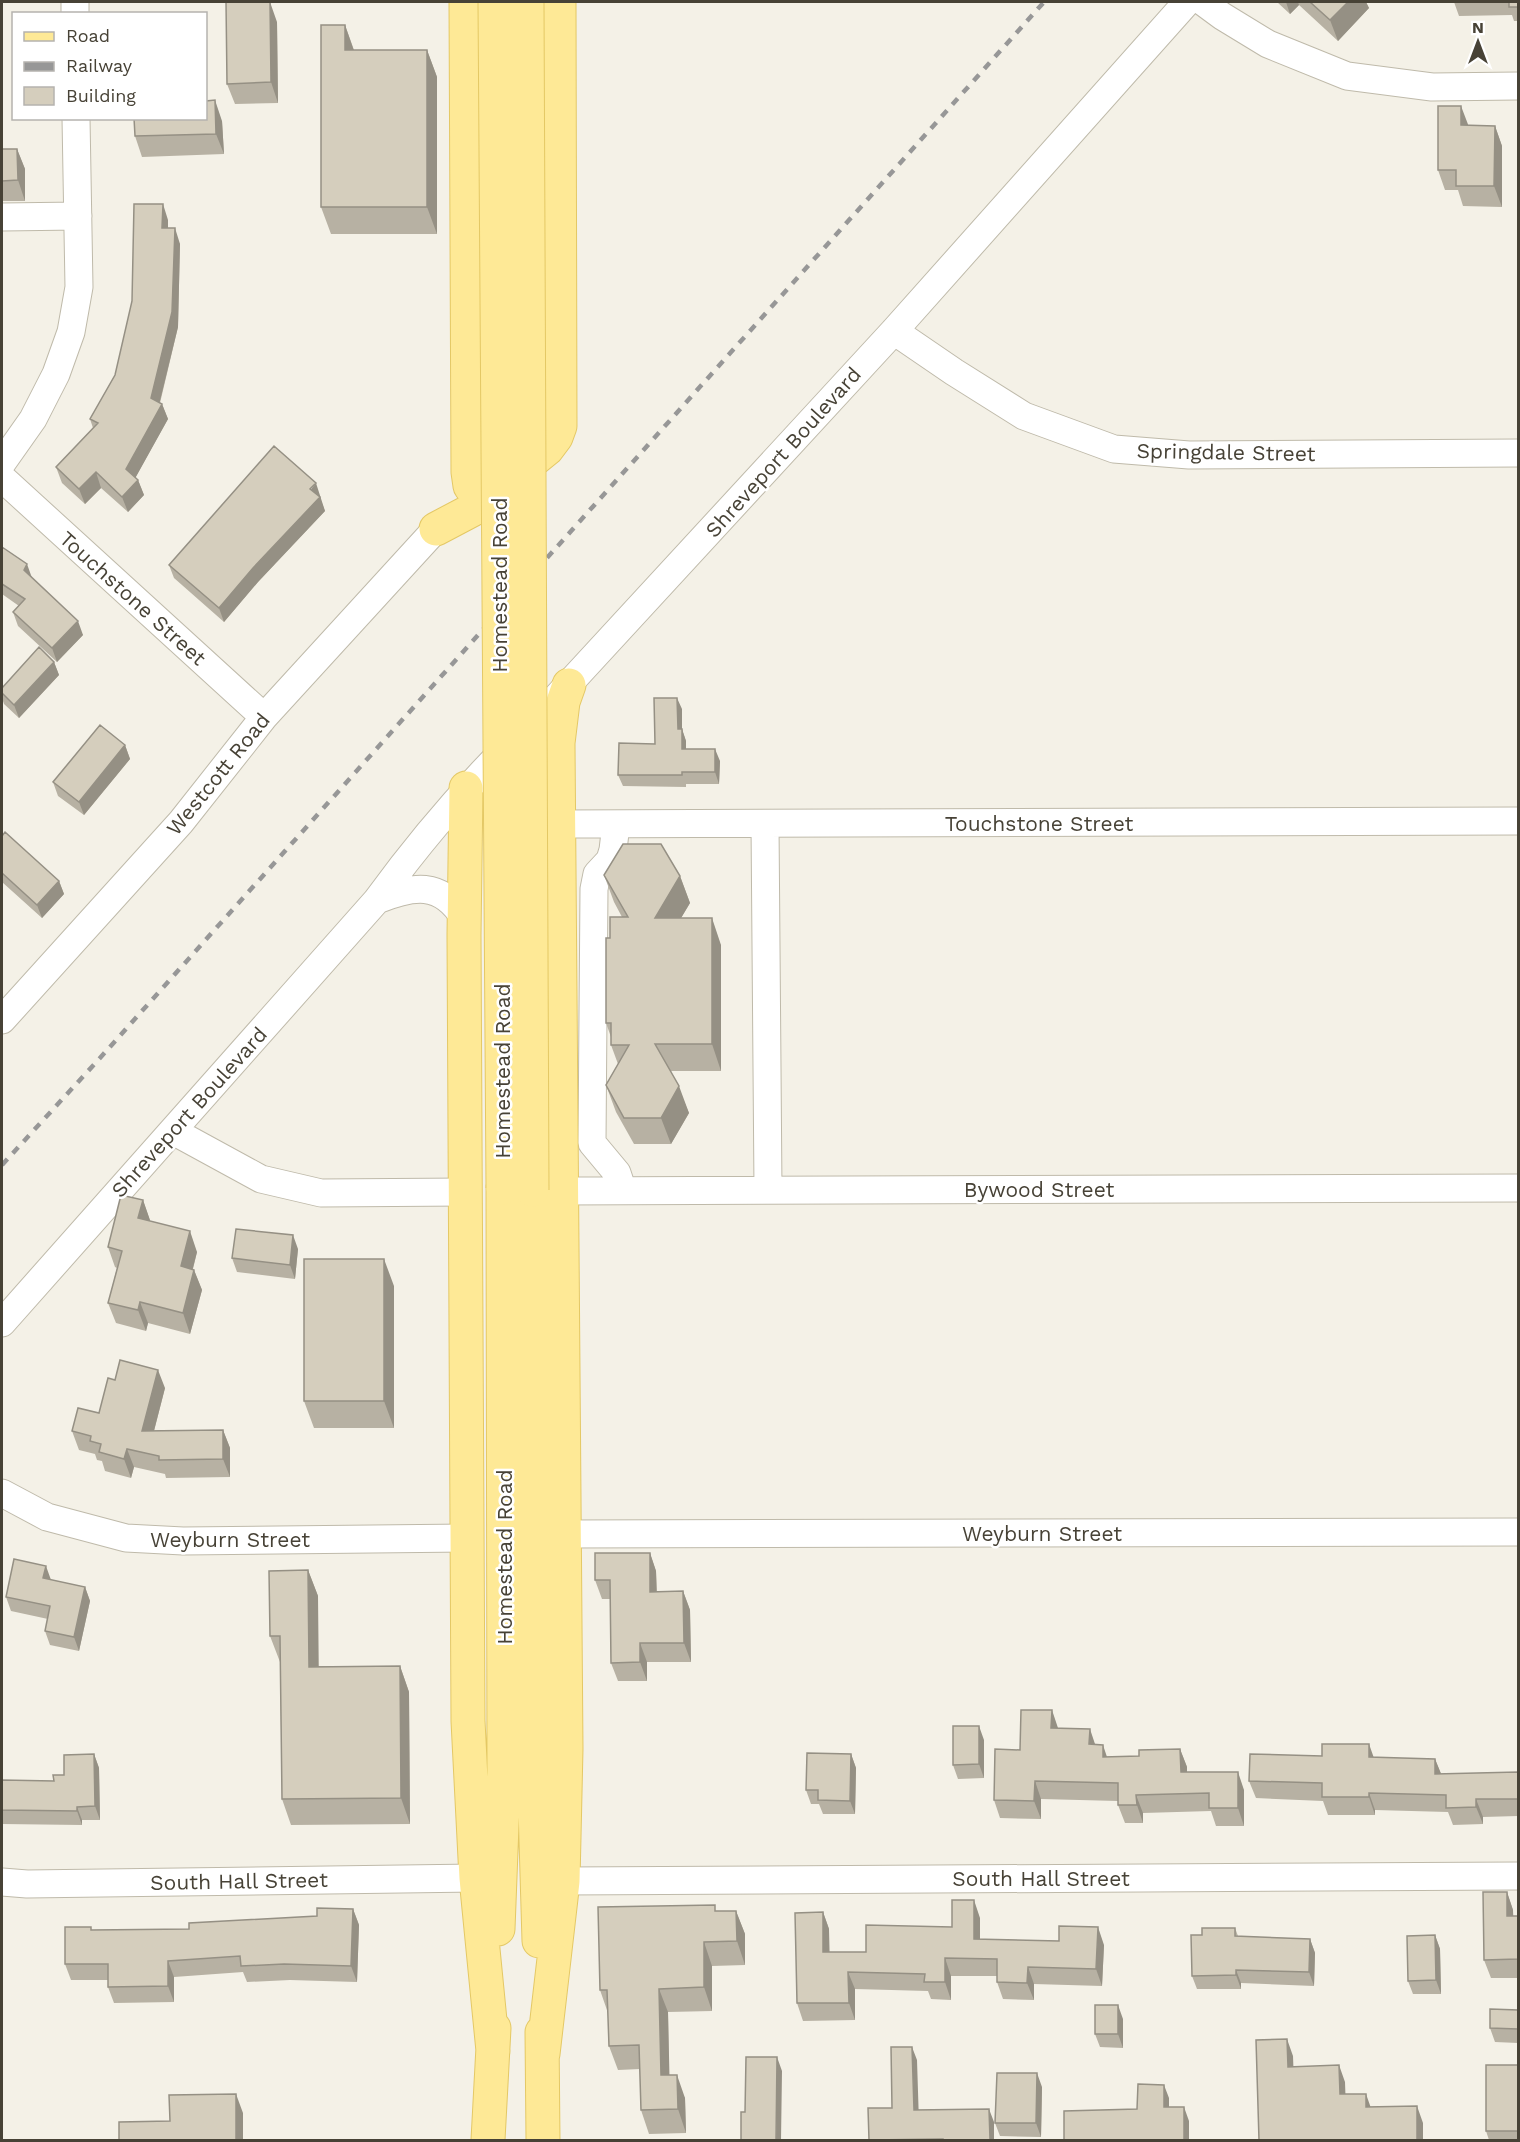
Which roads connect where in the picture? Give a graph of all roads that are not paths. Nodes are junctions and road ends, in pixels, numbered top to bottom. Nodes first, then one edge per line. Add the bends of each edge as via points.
1 (466, 2) edge
2 (495, 2) edge
3 (527, 2) edge
4 (559, 2) edge
5 (1187, 2) edge
6 (1203, 2) edge
7 (1518, 86) edge
8 (76, 120) edge
9 (78, 216) junction
10 (2, 217) edge
11 (894, 331) junction
12 (1518, 453) edge
13 (2, 463) edge
14 (468, 472) junction
15 (2, 478) edge
16 (488, 498) junction
17 (436, 530) junction
18 (569, 685) junction
19 (264, 717) junction
20 (532, 722) junction
21 (558, 743) junction
22 (466, 788) junction
23 (1518, 821) edge
24 (560, 824) junction
25 (616, 824) junction
26 (765, 824) junction
27 (377, 900) junction
28 (464, 918) junction
29 (2, 1020) edge
30 (173, 1131) junction
31 (1518, 1188) edge
32 (532, 1190) junction
33 (768, 1190) junction
34 (622, 1191) junction
35 (466, 1192) junction
36 (2, 1323) edge
37 (2, 1493) edge
38 (1518, 1532) edge
39 (566, 1534) junction
40 (467, 1538) junction
41 (1518, 1876) edge
42 (476, 1878) junction
43 (563, 1881) junction
44 (2, 1882) edge
45 (493, 2051) junction
46 (543, 2054) junction
47 (488, 2140) edge
48 (543, 2140) edge

1 - 14 main road
2 - 32 main road, Homestead Road, bridge
3 - 32 main road, Homestead Road, bridge
4 - 16 main road via 560,426 547,449
5 - 11 street, Shreveport Boulevard
6 - 7 street via 1268,44 1347,76 1432,87
8 - 9 street
9 - 10 street
9 - 13 street via 79,287 71,332 56,374 33,419
11 - 12 street, Springdale Street via 1024,416 1114,449 1189,455
11 - 18 street, Shreveport Boulevard
14 - 16 main road via 470,486 477,495
14 - 17 main road
15 - 19 street, Touchstone Street
16 - 17 main road
17 - 19 street, Westcott Road
18 - 20 street, Shreveport Boulevard
18 - 21 main road via 561,711
19 - 29 street, Westcott Road via 181,822
20 - 21 main road via 553,733
20 - 22 street, Shreveport Boulevard
21 - 24 main road
22 - 27 street, Shreveport Boulevard
22 - 28 main road
23 - 26 street, Touchstone Street
24 - 25 street, Touchstone Street
24 - 32 main road
25 - 26 street, Touchstone Street
25 - 34 street via 610,860 597,874 594,889 592,1143 617,1173
26 - 33 street
27 - 28 street, Shreveport Boulevard via 418,888 447,897
27 - 30 street, Shreveport Boulevard
28 - 35 main road
30 - 35 street via 261,1179 321,1193
30 - 36 street, Shreveport Boulevard
31 - 33 street, Bywood Street
32 - 34 street, Bywood Street
32 - 39 main road
32 - 45 main road, Homestead Road
32 - 46 main road, Homestead Road via 534,1773
33 - 34 street, Bywood Street
35 - 40 main road
37 - 40 street, Weyburn Street via 48,1517 126,1538 183,1541
38 - 39 street, Weyburn Street
39 - 43 main road
40 - 42 main road via 468,1721
41 - 43 street, South Hall Street
42 - 44 street, South Hall Street
42 - 45 main road
43 - 46 main road
45 - 47 main road, Homestead Road
46 - 48 main road, Homestead Road

